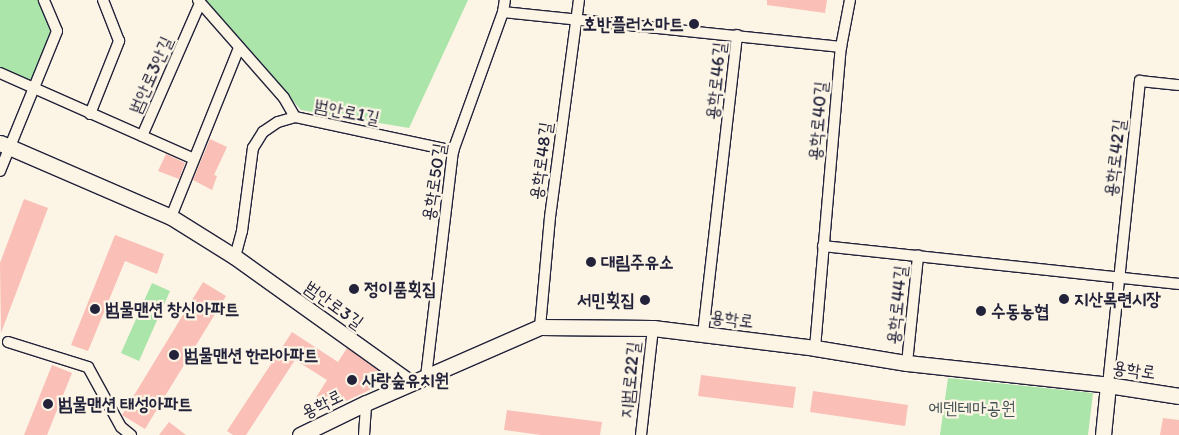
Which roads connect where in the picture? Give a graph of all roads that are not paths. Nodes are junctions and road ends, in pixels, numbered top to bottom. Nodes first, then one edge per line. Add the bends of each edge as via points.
1 (44, 0) edge
2 (103, 0) edge
3 (505, 0) edge
4 (579, 0) edge
5 (850, 0) edge
6 (199, 1) edge
7 (503, 12) junction
8 (577, 19) junction
9 (737, 35) junction
10 (841, 47) junction
11 (239, 48) junction
12 (0, 73) edge
13 (1179, 85) edge
14 (34, 88) junction
15 (90, 114) junction
16 (295, 117) junction
17 (142, 136) junction
18 (5, 145) edge
19 (453, 152) junction
20 (194, 159) junction
21 (0, 171) edge
22 (171, 216) junction
23 (823, 246) junction
24 (235, 256) junction
25 (918, 256) junction
26 (1118, 277) junction
27 (1179, 284) edge
28 (540, 327) junction
29 (652, 328) junction
30 (703, 334) junction
31 (8, 342) dead end
32 (814, 348) junction
33 (907, 363) junction
34 (426, 377) junction
35 (411, 383) junction
36 (1108, 385) junction
37 (1179, 396) edge
38 (366, 403) junction
39 (131, 435) edge
40 (300, 435) edge
41 (364, 435) edge
42 (641, 435) edge
43 (1103, 435) edge

1 - 14 street via 57,31
2 - 15 street via 119,41
3 - 7 street, 용학로50길
4 - 8 street, 용학로48길
5 - 10 street, 용학로40길
6 - 11 street, 범안로1길
6 - 17 street, 범안로3안길
7 - 8 street, 용학로46길
7 - 19 street, 용학로50길
8 - 9 street, 용학로46길
8 - 28 street, 용학로48길 via 550,217
9 - 10 street
9 - 30 street, 용학로46길
10 - 23 street, 용학로40길
11 - 16 street, 범안로1길 via 284,98
11 - 20 street
12 - 14 street, 범안로3안길
13 - 26 street, 용학로42길 via 1140,81
14 - 15 street, 범안로3안길
14 - 18 street
15 - 17 street, 범안로3안길
16 - 19 street, 범안로1길
16 - 24 street via 278,122 263,132 253,148 242,231
17 - 20 street
18 - 21 street
18 - 22 street, 범안로3길
19 - 34 street, 용학로50길
20 - 22 street
22 - 24 street, 범안로3길
23 - 25 street, 용학로44길
23 - 32 street, 용학로40길
24 - 35 street, 범안로3길
25 - 26 street
25 - 33 street, 용학로44길
26 - 27 street
26 - 36 street, 용학로42길
28 - 29 street, 용학로
28 - 34 street, 용학로
29 - 30 street, 용학로
29 - 42 street, 지범로22길
30 - 32 street, 용학로
31 - 39 street via 88,367 120,428
32 - 33 street, 용학로
33 - 36 street, 용학로
34 - 35 street, 용학로
35 - 38 street, 용학로
36 - 37 street, 용학로
36 - 43 street
38 - 40 street, 용학로
38 - 41 street

